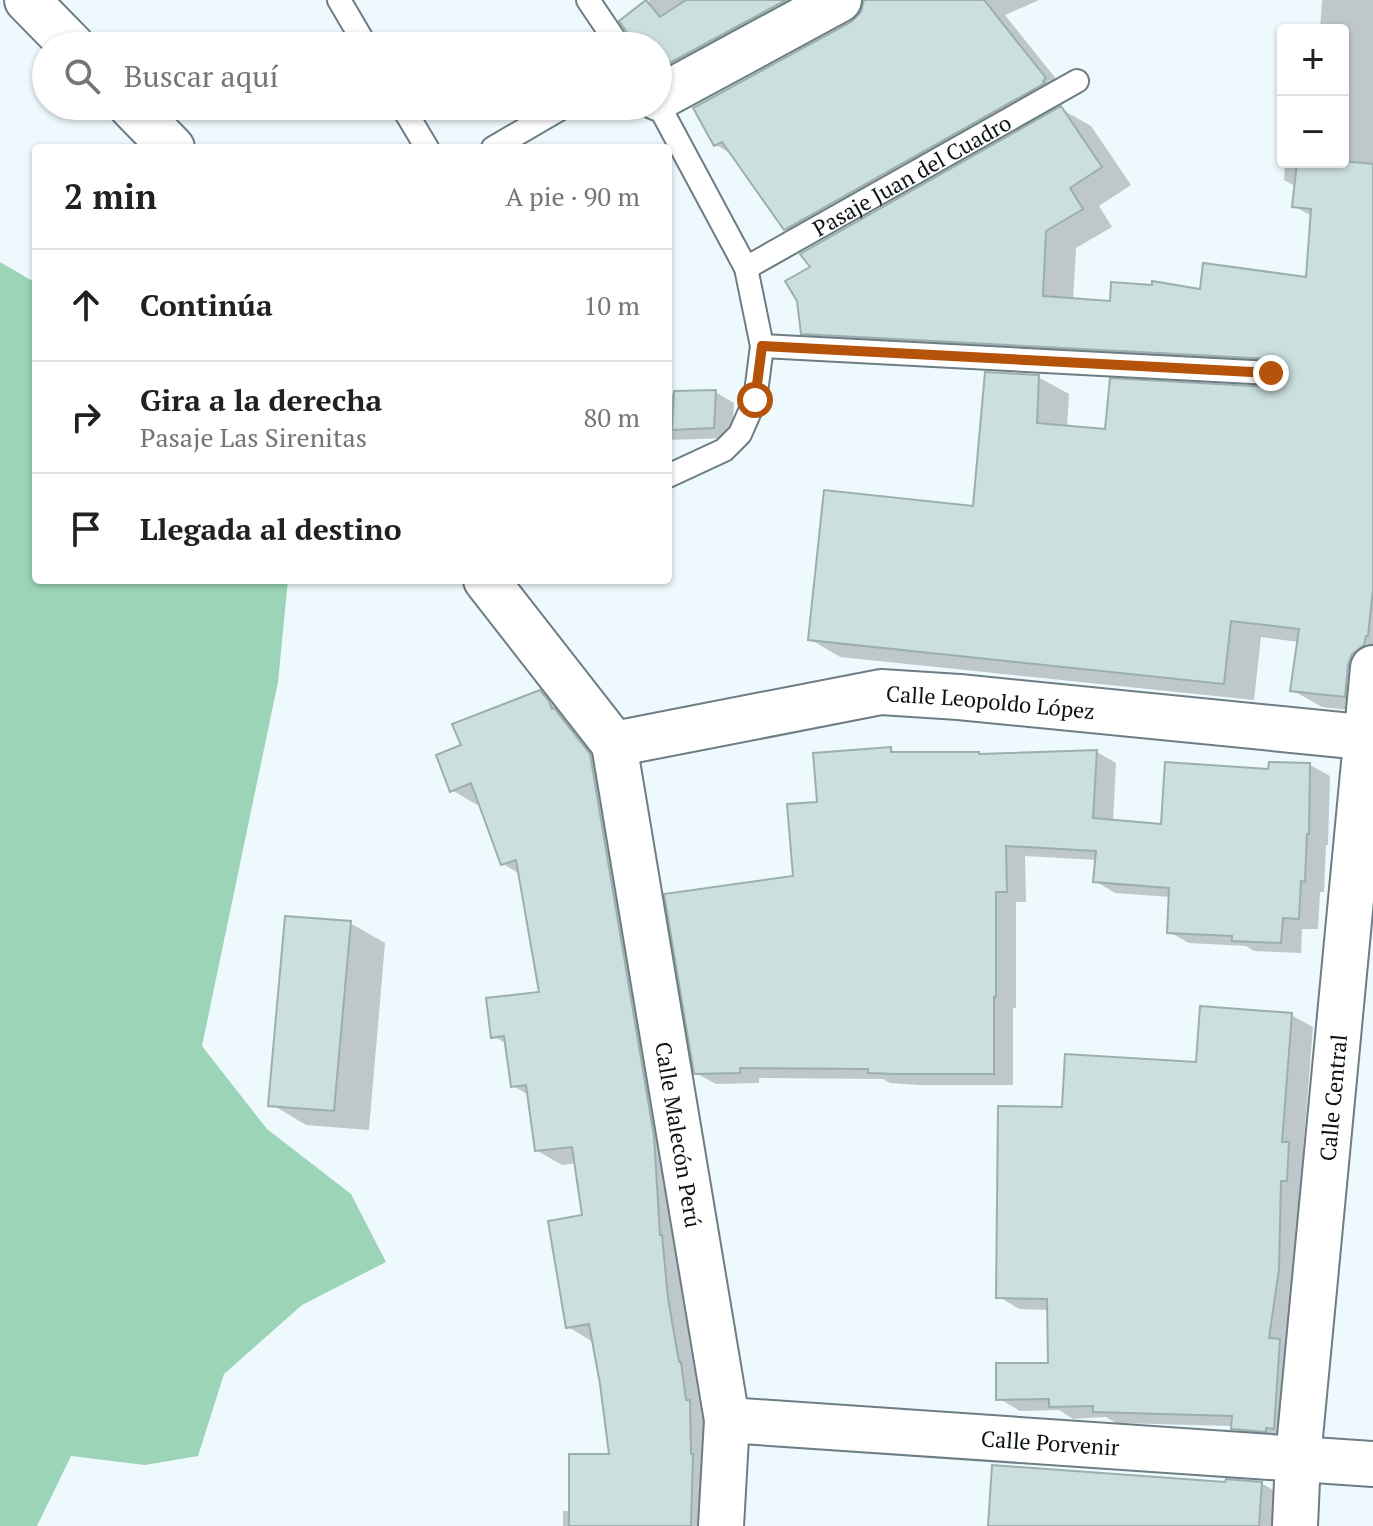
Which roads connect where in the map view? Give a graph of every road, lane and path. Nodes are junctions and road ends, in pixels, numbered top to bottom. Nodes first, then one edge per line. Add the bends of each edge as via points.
1 (27, 0) edge
2 (339, 0) edge
3 (588, 0) edge
4 (839, 0) edge
5 (58, 32) edge
6 (358, 32) edge
7 (610, 32) edge
8 (1077, 81) dead end
9 (672, 93) edge
10 (145, 120) edge
11 (410, 120) edge
12 (541, 120) edge
13 (668, 120) edge
14 (168, 144) edge
15 (425, 144) edge
16 (500, 144) edge
17 (746, 268) junction
18 (762, 346) junction
19 (1271, 373) dead end
20 (672, 474) edge
21 (489, 584) edge
22 (1373, 668) edge
23 (1370, 738) edge
24 (614, 744) junction
25 (727, 1420) junction
26 (1298, 1458) junction
27 (1373, 1464) edge
28 (721, 1526) edge
29 (1295, 1526) edge

1 - 5 street
2 - 6 lane
3 - 7 lane
4 - 9 street
8 - 17 lane, Pasaje Juan del Cuadro
10 - 14 street
11 - 15 lane
12 - 16 lane
13 - 17 lane
17 - 18 lane
18 - 19 lane
18 - 20 lane via 755,400 740,434 724,450
21 - 24 street
22 - 23 street, Calle Central
23 - 24 street, Calle Leopoldo López via 881,692
23 - 26 street, Calle Central
24 - 25 street, Calle Malecón Perú
25 - 26 street, Calle Porvenir
25 - 28 street, Calle Malecón Perú
26 - 27 street, Calle Porvenir
26 - 29 street, Calle Central

